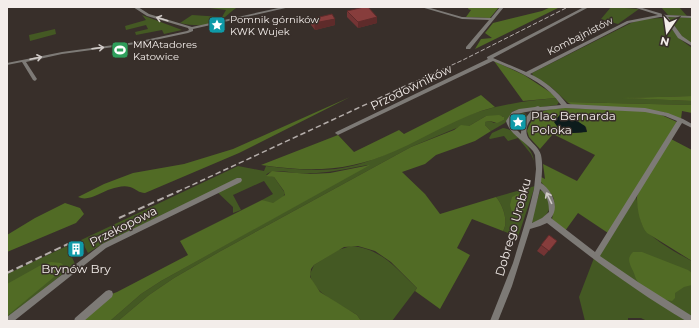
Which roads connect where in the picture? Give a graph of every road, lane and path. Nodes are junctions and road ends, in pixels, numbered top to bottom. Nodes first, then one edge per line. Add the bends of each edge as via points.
1 (135, 7) edge
2 (288, 7) edge
3 (423, 7) edge
4 (502, 7) edge
5 (587, 7) edge
6 (635, 7) edge
7 (665, 16) junction
8 (692, 17) edge
9 (492, 19) junction
10 (190, 28) junction
11 (692, 45) edge
12 (468, 48) dead end
13 (491, 59) junction
14 (23, 61) junction
15 (7, 64) edge
16 (526, 74) junction
17 (35, 79) dead end
18 (565, 106) junction
19 (538, 108) junction
20 (519, 110) junction
21 (530, 117) junction
22 (680, 120) junction
23 (692, 126) edge
24 (524, 127) junction
25 (513, 129) junction
26 (338, 134) dead end
27 (527, 140) junction
28 (239, 180) dead end
29 (539, 185) junction
30 (547, 219) junction
31 (527, 226) junction
32 (596, 257) junction
33 (109, 294) dead end
34 (692, 320) edge
35 (8, 321) edge
36 (78, 321) edge
37 (494, 321) edge

10 -> 1 street via 148,15
2 - 10 street
3 - 9 street via 462,18
4 - 9 street
5 - 13 street, Przodowników
6 - 7 street
7 - 8 street, Kombajnistów
7 - 11 street via 680,37
7 - 16 street, Kombajnistów via 628,22
9 - 12 street
14 -> 10 street via 143,42 188,32
13 - 16 street
13 - 26 street, Przodowników
14 - 15 street
14 - 17 street
16 - 18 street via 555,93
18 - 19 street
18 - 22 street via 645,110 660,112
19 - 20 street
19 - 21 street
20 - 21 street
20 - 25 street via 509,122
21 - 24 street
22 - 23 street
22 - 32 street
24 - 25 street
24 - 27 street, Dobrego Urobku via 523,134
25 - 27 street, Dobrego Urobku
27 - 29 street, Dobrego Urobku via 538,155
28 - 35 street, Przekopowa via 104,246
30 -> 29 street via 552,212 552,201
29 - 31 street, Dobrego Urobku
30 - 31 street via 537,225
30 - 32 street
31 - 37 street, Dobrego Urobku
32 - 34 street via 650,296
33 - 36 street

